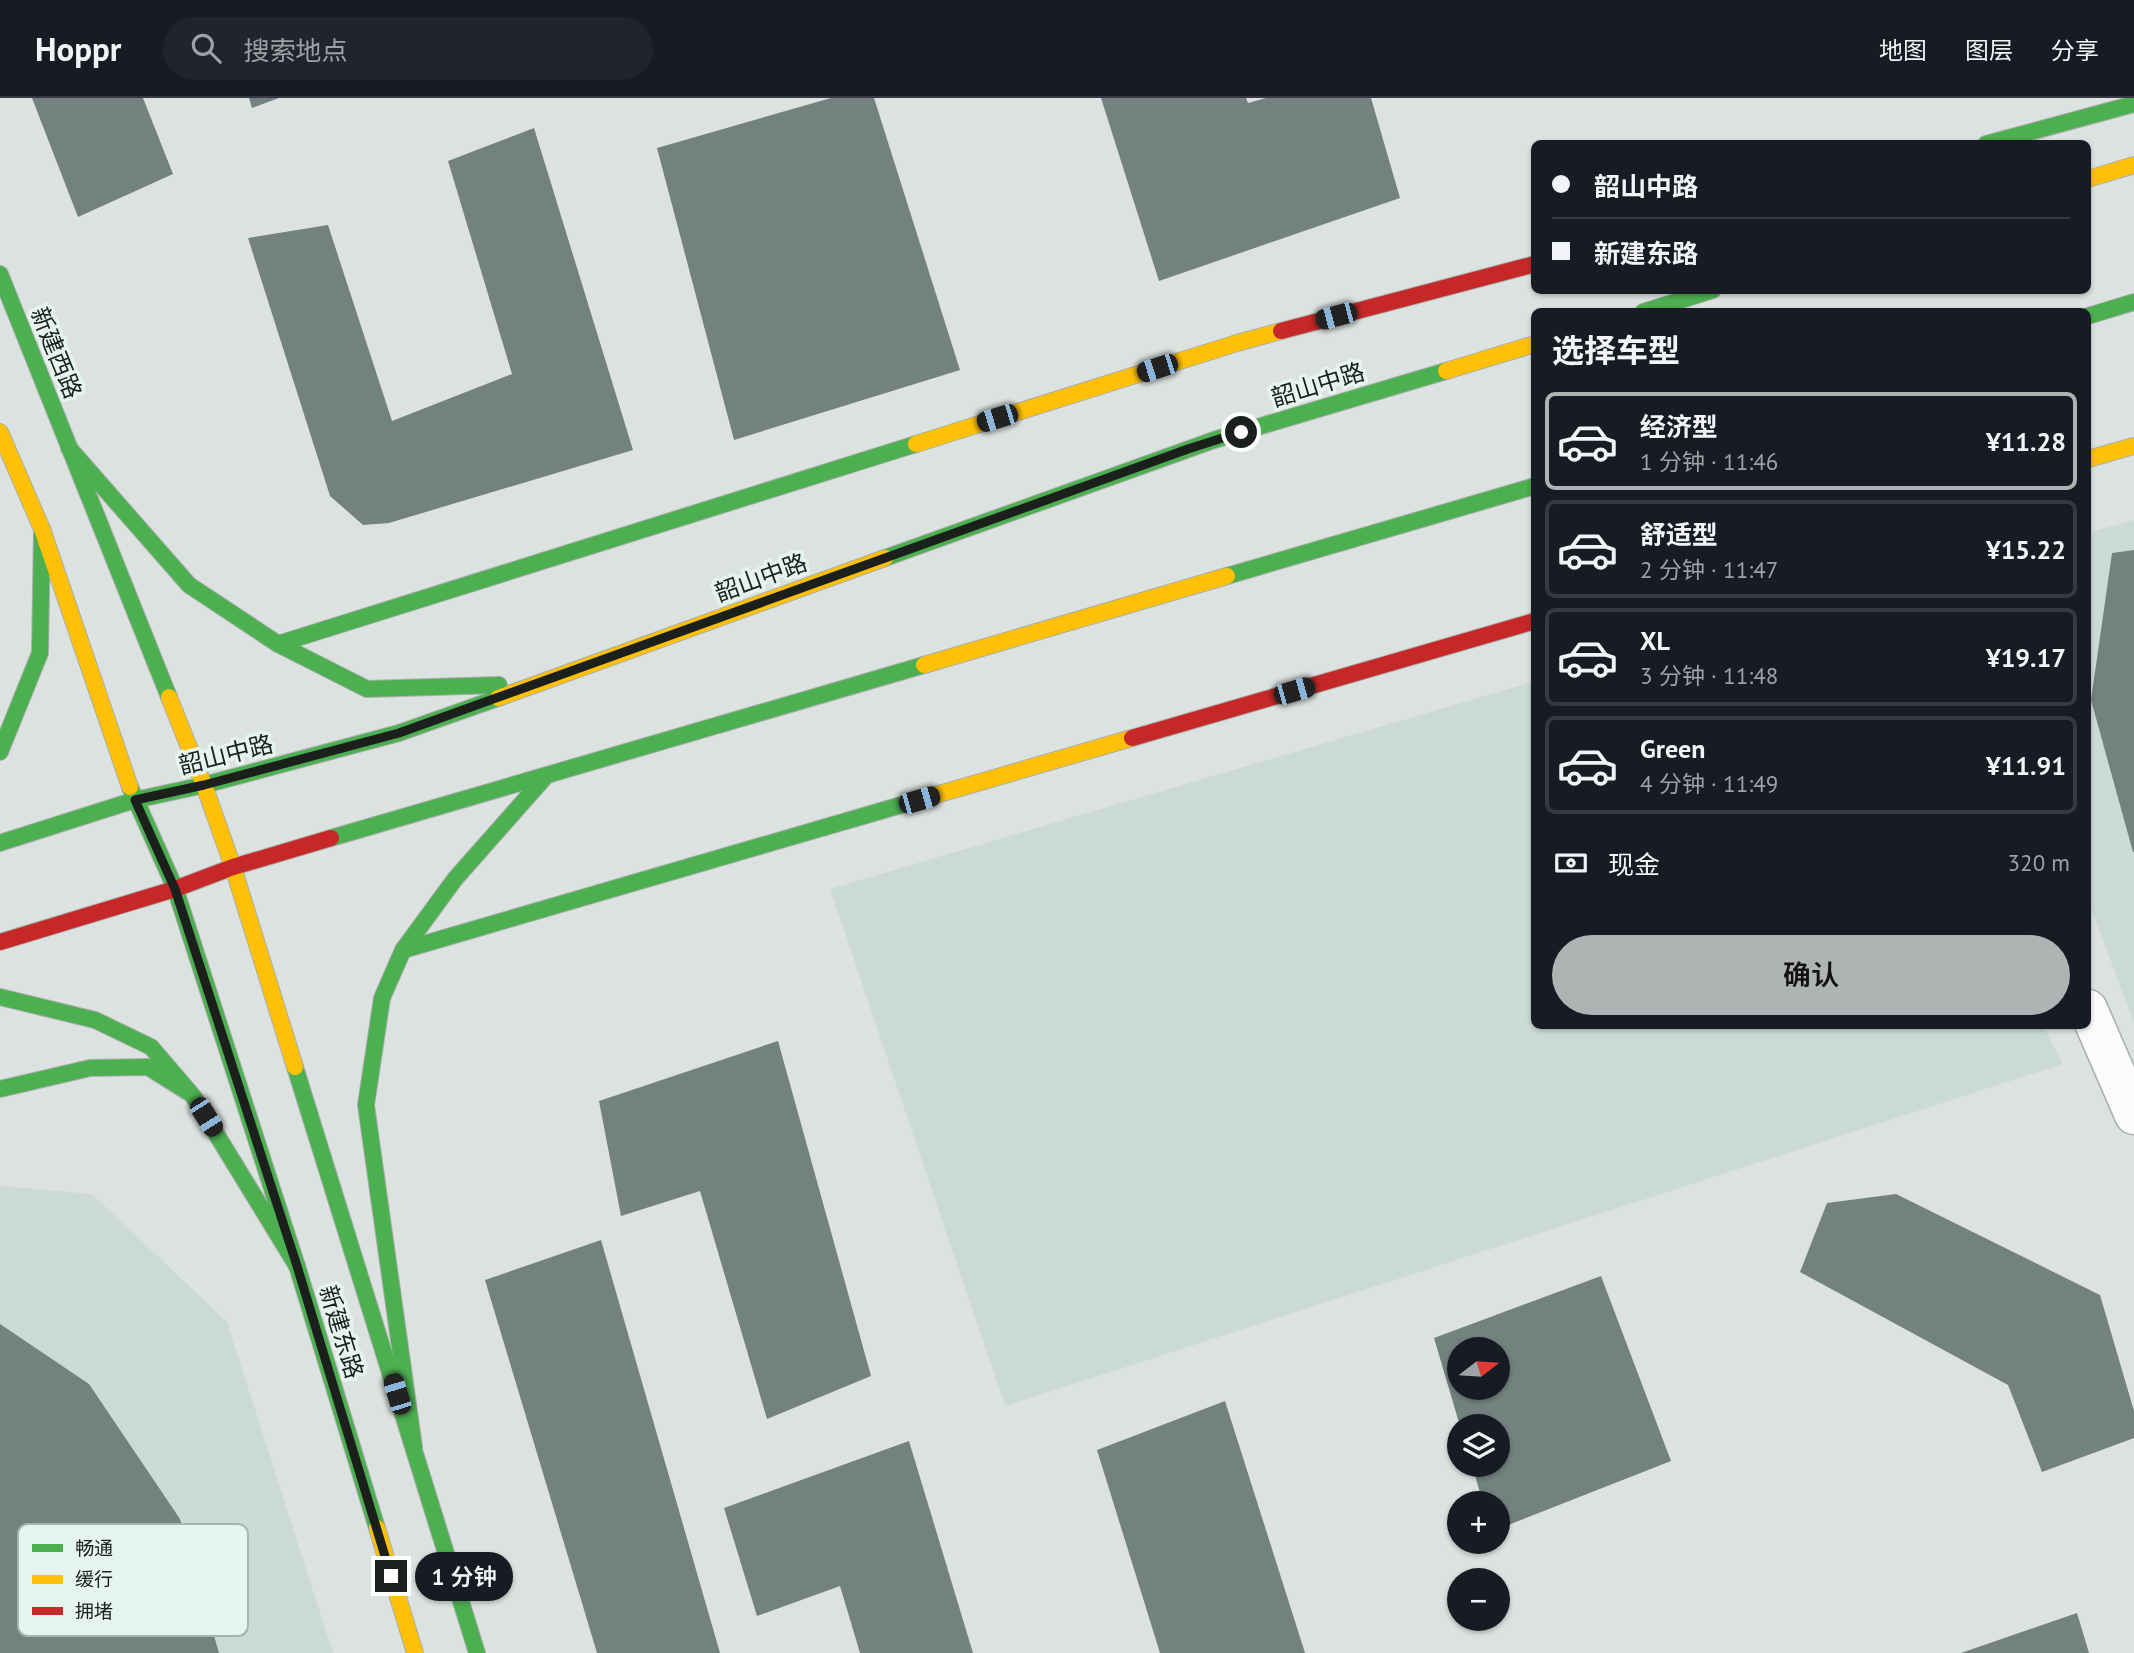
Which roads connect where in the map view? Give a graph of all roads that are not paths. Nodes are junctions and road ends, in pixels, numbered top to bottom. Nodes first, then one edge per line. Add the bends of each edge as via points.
1 (2134, 104) edge
2 (2001, 140) edge
3 (2134, 165) edge
4 (2091, 178) edge
5 (1531, 265) edge
6 (0, 274) edge
7 (1700, 294) edge
8 (2134, 302) edge
9 (1656, 308) edge
10 (2091, 315) edge
11 (1531, 345) edge
12 (0, 432) edge
13 (2134, 446) edge
14 (69, 448) junction
15 (2091, 458) edge
16 (1531, 487) edge
17 (42, 529) junction
18 (1531, 622) edge
19 (278, 644) junction
20 (533, 684) junction
21 (0, 752) edge
22 (546, 776) junction
23 (204, 785) junction
24 (135, 800) junction
25 (0, 843) edge
26 (233, 867) junction
27 (175, 889) junction
28 (0, 942) edge
29 (403, 950) junction
30 (0, 997) edge
31 (2091, 1016) edge
32 (0, 1090) edge
33 (193, 1096) junction
34 (2134, 1115) edge
35 (297, 1266) junction
36 (414, 1447) junction
37 (415, 1653) edge
38 (477, 1653) edge

1 - 2 main road
3 - 4 main road
5 - 19 main road via 1237,343
6 - 14 main road, 新建西路
7 - 9 main road
8 - 10 main road
11 - 20 main road, 韶山中路 via 1214,440
12 - 17 main road
13 - 15 main road
14 - 19 main road via 190,585
14 - 23 main road, 新建西路
16 - 22 main road
17 - 21 main road via 40,653
17 - 24 main road
18 - 29 main road
19 - 20 main road via 367,689
20 - 23 main road, 韶山中路 via 399,733
22 - 26 main road
22 - 29 main road via 454,879
23 - 24 main road, 韶山中路
23 - 26 main road, 新建西路
24 - 25 main road, 韶山中路
24 - 27 main road
26 - 27 main road
26 - 36 main road, 新建西路
27 - 28 main road
27 - 35 main road
29 - 36 main road via 382,998 366,1105
30 - 33 main road via 95,1020 151,1047
31 - 34 street
32 - 33 main road via 90,1068 148,1067
33 - 35 main road
35 - 37 main road, 新建东路
36 - 38 main road

